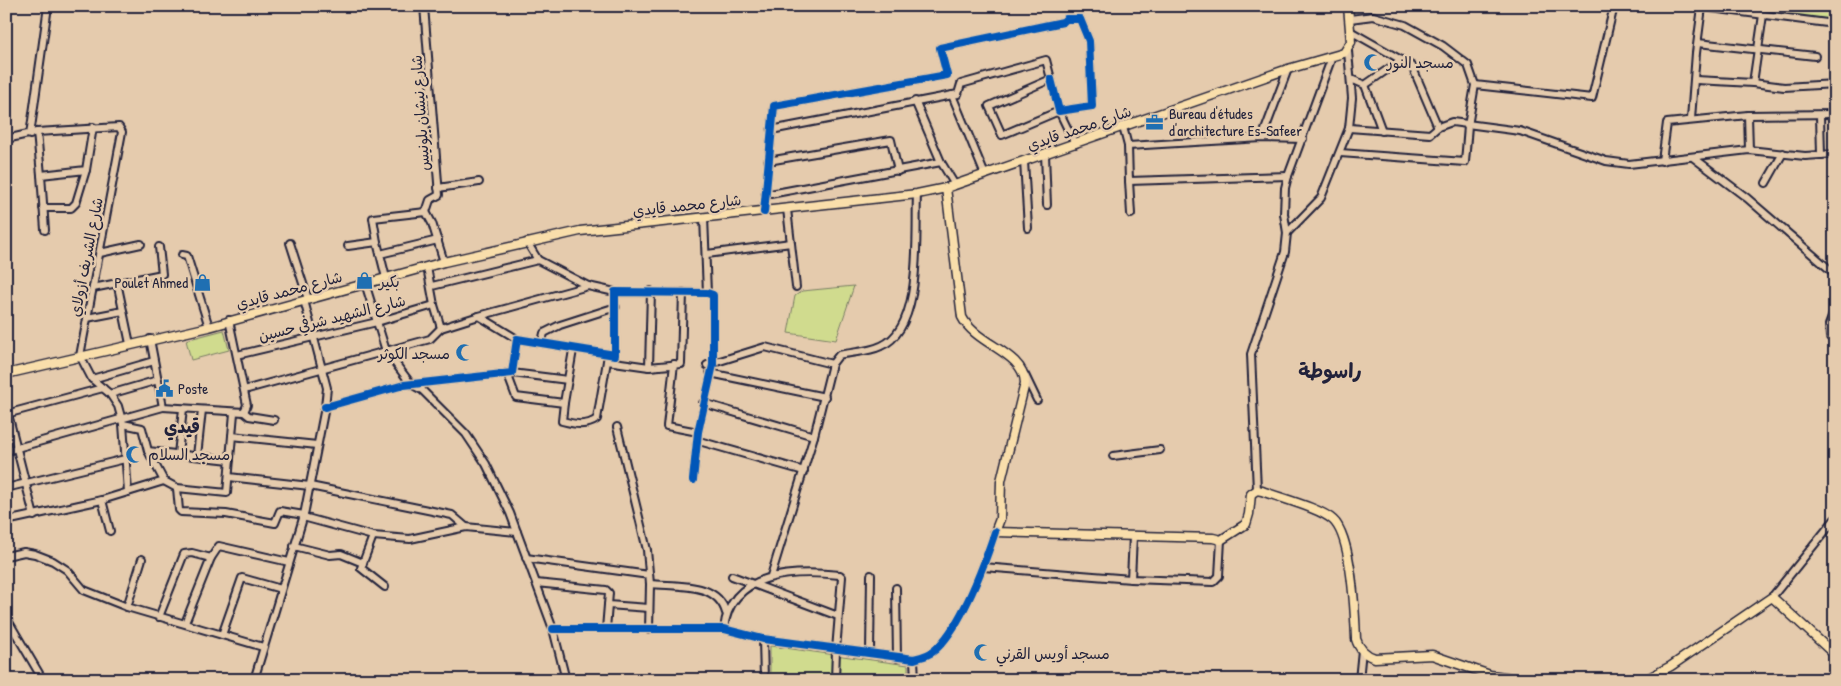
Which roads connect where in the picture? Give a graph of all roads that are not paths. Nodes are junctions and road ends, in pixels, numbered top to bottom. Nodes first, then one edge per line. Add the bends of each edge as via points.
1 (48, 6) edge
2 (424, 6) edge
3 (1348, 6) edge
4 (1614, 6) edge
5 (1833, 6) edge
6 (1698, 7) edge
7 (1763, 15) junction
8 (1350, 19) junction
9 (1834, 24) edge
10 (1352, 32) junction
11 (1835, 39) edge
12 (1698, 43) junction
13 (1759, 49) junction
14 (1348, 50) junction
15 (1815, 56) dead end
16 (1332, 57) junction
17 (1401, 60) junction
18 (1288, 69) junction
19 (1051, 79) junction
20 (1350, 80) junction
21 (1696, 80) junction
22 (1753, 83) junction
23 (1835, 84) edge
24 (1365, 85) junction
25 (1475, 86) junction
26 (952, 95) junction
27 (915, 101) junction
28 (1059, 111) junction
29 (1835, 114) edge
30 (1820, 115) junction
31 (1748, 116) junction
32 (1691, 119) junction
33 (1468, 126) junction
34 (1123, 127) junction
35 (1438, 127) junction
36 (93, 128) junction
37 (1349, 128) junction
38 (771, 130) junction
39 (1382, 131) junction
40 (33, 134) junction
41 (1262, 138) junction
42 (6, 139) edge
43 (1303, 139) junction
44 (1075, 144) junction
45 (1128, 146) junction
46 (1749, 150) junction
47 (1340, 153) junction
48 (1783, 153) junction
49 (1045, 154) junction
50 (1835, 154) edge
51 (1822, 155) junction
52 (1694, 158) junction
53 (1024, 161) junction
54 (1662, 161) junction
55 (768, 162) junction
56 (941, 162) junction
57 (86, 170) junction
58 (898, 171) junction
59 (41, 175) junction
60 (985, 175) junction
61 (1288, 176) junction
62 (1129, 181) junction
63 (479, 182) dead end
64 (1766, 183) dead end
65 (955, 185) junction
66 (438, 188) junction
67 (946, 188) junction
68 (765, 194) junction
69 (917, 194) junction
70 (1047, 205) dead end
71 (43, 208) junction
72 (788, 209) junction
73 (426, 212) junction
74 (764, 212) junction
75 (1131, 214) dead end
76 (704, 217) junction
77 (1028, 228) dead end
78 (45, 230) dead end
79 (1287, 232) junction
80 (438, 240) junction
81 (377, 242) junction
82 (527, 242) junction
83 (290, 243) dead end
84 (792, 243) junction
85 (141, 244) dead end
86 (348, 246) dead end
87 (158, 247) dead end
88 (100, 253) junction
89 (380, 254) junction
90 (706, 254) junction
91 (182, 255) dead end
92 (538, 260) junction
93 (444, 262) junction
94 (427, 267) junction
95 (1835, 274) edge
96 (386, 278) junction
97 (117, 282) junction
98 (366, 283) junction
99 (432, 286) junction
100 (588, 286) junction
101 (796, 287) dead end
102 (92, 288) junction
103 (651, 290) junction
104 (615, 292) junction
105 (683, 292) junction
106 (707, 293) junction
107 (306, 299) junction
108 (434, 305) junction
109 (616, 308) junction
110 (1835, 309) edge
111 (124, 311) junction
112 (479, 316) junction
113 (87, 318) junction
114 (229, 320) junction
115 (376, 322) junction
116 (209, 326) junction
117 (441, 328) junction
118 (315, 337) junction
119 (150, 339) junction
120 (517, 339) junction
121 (1835, 340) edge
122 (542, 342) junction
123 (130, 344) junction
124 (574, 350) junction
125 (386, 351) junction
126 (237, 355) junction
127 (615, 355) junction
128 (80, 356) junction
129 (154, 361) junction
130 (607, 361) junction
131 (674, 364) junction
132 (832, 364) junction
133 (710, 365) junction
134 (649, 367) junction
135 (324, 369) junction
136 (510, 373) junction
137 (710, 373) junction
138 (6, 374) edge
139 (1024, 374) junction
140 (92, 379) junction
141 (158, 380) junction
142 (568, 380) junction
143 (411, 384) junction
144 (103, 388) junction
145 (244, 390) junction
146 (110, 394) junction
147 (825, 397) junction
148 (1037, 400) dead end
149 (564, 403) junction
150 (703, 403) junction
151 (163, 407) junction
152 (325, 407) junction
153 (183, 409) junction
154 (202, 410) junction
155 (7, 411) edge
156 (244, 412) junction
157 (234, 413) junction
158 (274, 420) dead end
159 (123, 421) junction
160 (617, 427) dead end
161 (698, 432) junction
162 (232, 436) junction
163 (814, 436) junction
164 (698, 441) junction
165 (317, 445) junction
166 (18, 448) junction
167 (1160, 450) dead end
168 (6, 451) edge
169 (148, 451) junction
170 (178, 454) junction
171 (197, 456) junction
172 (1113, 456) dead end
173 (125, 459) junction
174 (230, 460) junction
175 (804, 471) junction
176 (229, 477) junction
177 (693, 480) dead end
178 (164, 481) junction
179 (27, 483) junction
180 (310, 486) junction
181 (6, 488) edge
182 (177, 488) junction
183 (1257, 490) junction
184 (128, 492) junction
185 (102, 500) junction
186 (34, 516) junction
187 (303, 516) junction
188 (1835, 519) edge
189 (6, 521) edge
190 (466, 527) junction
191 (110, 531) dead end
192 (517, 532) junction
193 (995, 532) junction
194 (373, 536) junction
195 (1133, 536) junction
196 (1221, 540) junction
197 (294, 546) junction
198 (6, 556) edge
199 (211, 558) junction
200 (526, 558) junction
201 (142, 559) dead end
202 (290, 562) junction
203 (363, 563) junction
204 (983, 567) junction
205 (649, 574) junction
206 (872, 575) dead end
207 (732, 576) dead end
208 (771, 576) junction
209 (1131, 579) junction
210 (536, 583) junction
211 (650, 584) junction
212 (753, 584) junction
213 (385, 587) dead end
214 (896, 588) dead end
215 (281, 589) junction
216 (1772, 597) junction
217 (608, 605) junction
218 (126, 607) junction
219 (649, 608) junction
220 (726, 613) junction
221 (838, 616) junction
222 (6, 617) edge
223 (159, 617) junction
224 (185, 623) junction
225 (553, 629) junction
226 (606, 630) junction
227 (649, 630) junction
228 (724, 630) junction
229 (222, 635) junction
230 (763, 640) junction
231 (263, 647) junction
232 (836, 650) junction
233 (1362, 650) junction
234 (870, 653) junction
235 (1835, 655) edge
236 (897, 658) junction
237 (914, 659) junction
238 (44, 680) edge
239 (254, 680) edge
240 (566, 680) edge
241 (764, 680) edge
242 (836, 680) edge
243 (915, 680) edge
244 (1359, 680) edge
245 (1528, 680) edge
246 (1645, 680) edge

1 - 40 street
2 - 66 street, شارع نيشان بلونيس
3 - 8 main road
4 - 25 street via 1592,98
5 - 9 street
6 - 7 street
6 - 12 street
7 - 9 street
7 - 13 street
8 - 10 main road
8 - 25 street via 1373,16 1405,24 1468,65
9 - 11 street
10 - 14 main road
10 - 17 street
12 - 13 street
12 - 21 street
13 - 15 street
13 - 22 street
14 - 16 main road, شارع محمد قايدي
14 - 20 street
16 - 18 main road, شارع محمد قايدي
16 - 43 street
17 - 24 street
17 - 35 street via 1412,66
18 - 34 main road, شارع محمد قايدي
18 - 41 street
19 - 26 street via 1046,60 961,84 958,94
19 - 28 street
19 - 28 street via 989,106 1002,135
20 - 24 street
20 - 37 street
21 - 22 street
21 - 32 street
22 - 23 street via 1784,87
24 - 39 street
25 - 33 street
26 - 27 street
26 - 60 street
27 - 38 street
27 - 56 street
28 - 38 street via 1092,106 1089,41 1084,26 1076,18 940,48 948,75 774,106
28 - 44 street
29 - 30 street
30 - 31 street
30 - 51 street
31 - 32 street
31 - 46 street
32 - 54 street via 1667,123
33 - 35 street via 1452,122
33 - 47 street via 1465,162
33 - 54 street via 1520,131 1606,161 1629,164
34 - 44 main road, شارع محمد قايدي
34 - 45 street
35 - 39 street via 1430,134
36 - 40 street, شارع الشريف أزولاي
36 - 57 street
36 - 88 street, شارع الشريف أزولاي via 119,127 122,132
37 - 39 street
37 - 47 street
38 - 55 street
40 - 42 street, شارع الشريف أزولاي
40 - 59 street
41 - 43 street
41 - 45 street
43 - 61 street
44 - 49 main road, شارع محمد قايدي
45 - 62 street
46 - 48 street
46 - 52 street
47 - 79 street via 1322,198
48 - 51 street
48 - 64 street
49 - 53 main road, شارع محمد قايدي
49 - 70 street
50 - 51 street
52 - 54 street
52 - 95 street via 1747,198
53 - 60 main road, شارع محمد قايدي
53 - 77 street
55 - 58 street via 891,140
55 - 68 street
56 - 58 street
56 - 65 street
57 - 59 street
57 - 71 street via 76,203 71,208
58 - 68 street
59 - 71 street
60 - 65 main road, شارع محمد قايدي
61 - 62 street
61 - 79 street via 1284,214
62 - 75 street
63 - 66 street
65 - 67 main road, شارع محمد قايدي
66 - 73 street, شارع نيشان بلونيس via 439,195 430,200
67 - 69 main road, شارع محمد قايدي
67 - 139 main road via 962,317 973,333 1017,363
68 - 74 street
69 - 72 main road, شارع محمد قايدي
69 - 132 street via 913,285 904,323 893,338 881,346 839,355
71 - 78 street
72 - 74 main road, شارع محمد قايدي
72 - 84 street
73 - 80 street
73 - 81 street via 373,218
74 - 76 main road, شارع محمد قايدي
76 - 82 main road, شارع محمد قايدي via 589,230
76 - 90 street
79 - 183 street via 1284,252 1251,354
80 - 89 street
80 - 93 street
81 - 86 street
81 - 89 street
82 - 92 street
82 - 93 main road, شارع محمد قايدي
83 - 107 street
84 - 90 street
84 - 101 street
85 - 88 street
87 - 97 street via 162,274
88 - 102 street, شارع الشريف أزولاي
89 - 96 street
90 - 106 street
91 - 116 street via 187,256
92 - 99 street
92 - 100 street
93 - 94 main road, شارع محمد قايدي
94 - 96 main road, شارع محمد قايدي
94 - 99 street
96 - 98 main road, شارع محمد قايدي
97 - 102 street
97 - 111 street
98 - 107 main road, شارع محمد قايدي
98 - 115 street
99 - 108 street
100 - 104 street
100 - 112 street
102 - 113 street, شارع الشريف أزولاي
103 - 104 street
103 - 105 street
103 - 134 street
104 - 109 street
105 - 106 street
105 - 131 street via 681,364
106 - 133 street via 713,295
107 - 114 main road, شارع محمد قايدي
107 - 118 street
108 - 115 street, شارع الشهيد شرفي حسين
108 - 117 street
109 - 122 street via 560,325 544,333
109 - 127 street
110 - 121 street via 1829,325 1830,337
111 - 113 street
111 - 123 street
112 - 117 street
112 - 120 street
113 - 128 street, شارع الشريف أزولاي
114 - 116 main road, شارع محمد قايدي
114 - 126 street
115 - 118 street, شارع الشهيد شرفي حسين
115 - 125 street
116 - 119 main road, شارع محمد قايدي
117 - 125 street via 430,340
118 - 126 street, شارع الشهيد شرفي حسين
118 - 135 street
119 - 123 main road, شارع محمد قايدي
119 - 129 street
120 - 122 street
120 - 136 street
122 - 124 street
123 - 128 main road, شارع محمد قايدي
124 - 127 street
124 - 142 street
125 - 135 street
125 - 143 street
126 - 145 street
127 - 130 street
128 - 138 main road, شارع محمد قايدي
128 - 140 street
129 - 140 street
129 - 141 street
130 - 134 street
130 - 149 street via 597,419 578,425 562,421
131 - 134 street
131 - 161 street via 667,426
132 - 133 street via 765,347
132 - 147 street
133 - 137 street
135 - 145 street
135 - 152 street via 328,388
136 - 142 street
136 - 143 street
136 - 149 street via 516,397
137 - 147 street
137 - 150 street
139 - 148 street
139 - 193 main road via 1025,383 1001,481 1000,519
140 - 144 street
141 - 146 street
141 - 151 street
142 - 149 street
143 - 152 street
143 - 192 street via 437,404 476,448
144 - 146 street
144 - 155 street
145 - 156 street via 247,406
146 - 159 street
147 - 163 street
150 - 161 street
150 - 163 street
151 - 153 street
151 - 159 street
152 - 165 street
153 - 154 street
153 - 170 street
154 - 157 street
154 - 171 street
155 - 166 street
156 - 157 street
156 - 158 street via 249,416
157 - 162 street
159 - 166 street
159 - 169 street via 142,428
159 - 173 street
160 - 205 street via 643,533
161 - 164 street
162 - 165 street
162 - 174 street
163 - 175 street
164 - 175 street
164 - 177 street
165 - 180 street
166 - 168 street
166 - 179 street
167 - 172 street
169 - 170 street
169 - 178 street
170 - 171 street
171 - 174 street
173 - 179 street
173 - 184 street
174 - 176 street
175 - 208 street
176 - 180 street
176 - 182 street via 228,490 224,494
178 - 182 street
178 - 184 street
179 - 181 street
179 - 186 street
180 - 187 street
180 - 190 street via 452,515
182 - 187 street via 178,510 181,512 226,514 275,523 280,511
183 - 196 main road via 1251,494 1246,524
183 - 233 main road via 1328,516 1339,528 1351,570 1356,639
184 - 185 street
185 - 186 street
185 - 191 street
186 - 189 street
187 - 194 street
187 - 197 street
188 - 216 street
190 - 192 street
190 - 194 street via 410,539
192 - 200 street
193 - 195 main road
193 - 204 street
194 - 203 street
195 - 196 main road
195 - 209 street
196 - 209 street via 1219,576 1215,582
197 - 202 street
197 - 203 street via 330,555 341,554
198 - 218 street via 24,552 53,561 67,570 84,590
199 - 202 street via 221,546
199 - 223 street via 184,554
199 - 224 street
200 - 205 street
200 - 210 street
201 - 218 street
202 - 215 street
203 - 213 street via 361,568
204 - 209 street
204 - 237 street via 943,641 934,651
205 - 211 street
206 - 234 street
207 - 212 street
208 - 212 street
208 - 221 street via 812,572 840,574
210 - 217 street via 606,590 609,593
210 - 225 street
211 - 219 street
211 - 220 street via 704,589 721,600
212 - 220 street
212 - 221 street
214 - 236 street
215 - 229 street via 242,578
215 - 231 street
216 - 235 main road
216 - 246 main road via 1671,666
217 - 219 street
217 - 226 street
218 - 223 street
219 - 227 street
220 - 228 street
221 - 232 street
222 - 238 street
223 - 224 street
224 - 229 street
225 - 226 street
225 - 240 street
226 - 227 street
227 - 228 street
228 - 230 street
229 - 231 street
230 - 232 street
230 - 241 street
231 - 239 street
232 - 234 street
232 - 242 street
233 - 244 street
233 - 245 main road via 1375,658 1432,655 1490,675
234 - 236 street
236 - 237 street
237 - 243 street

